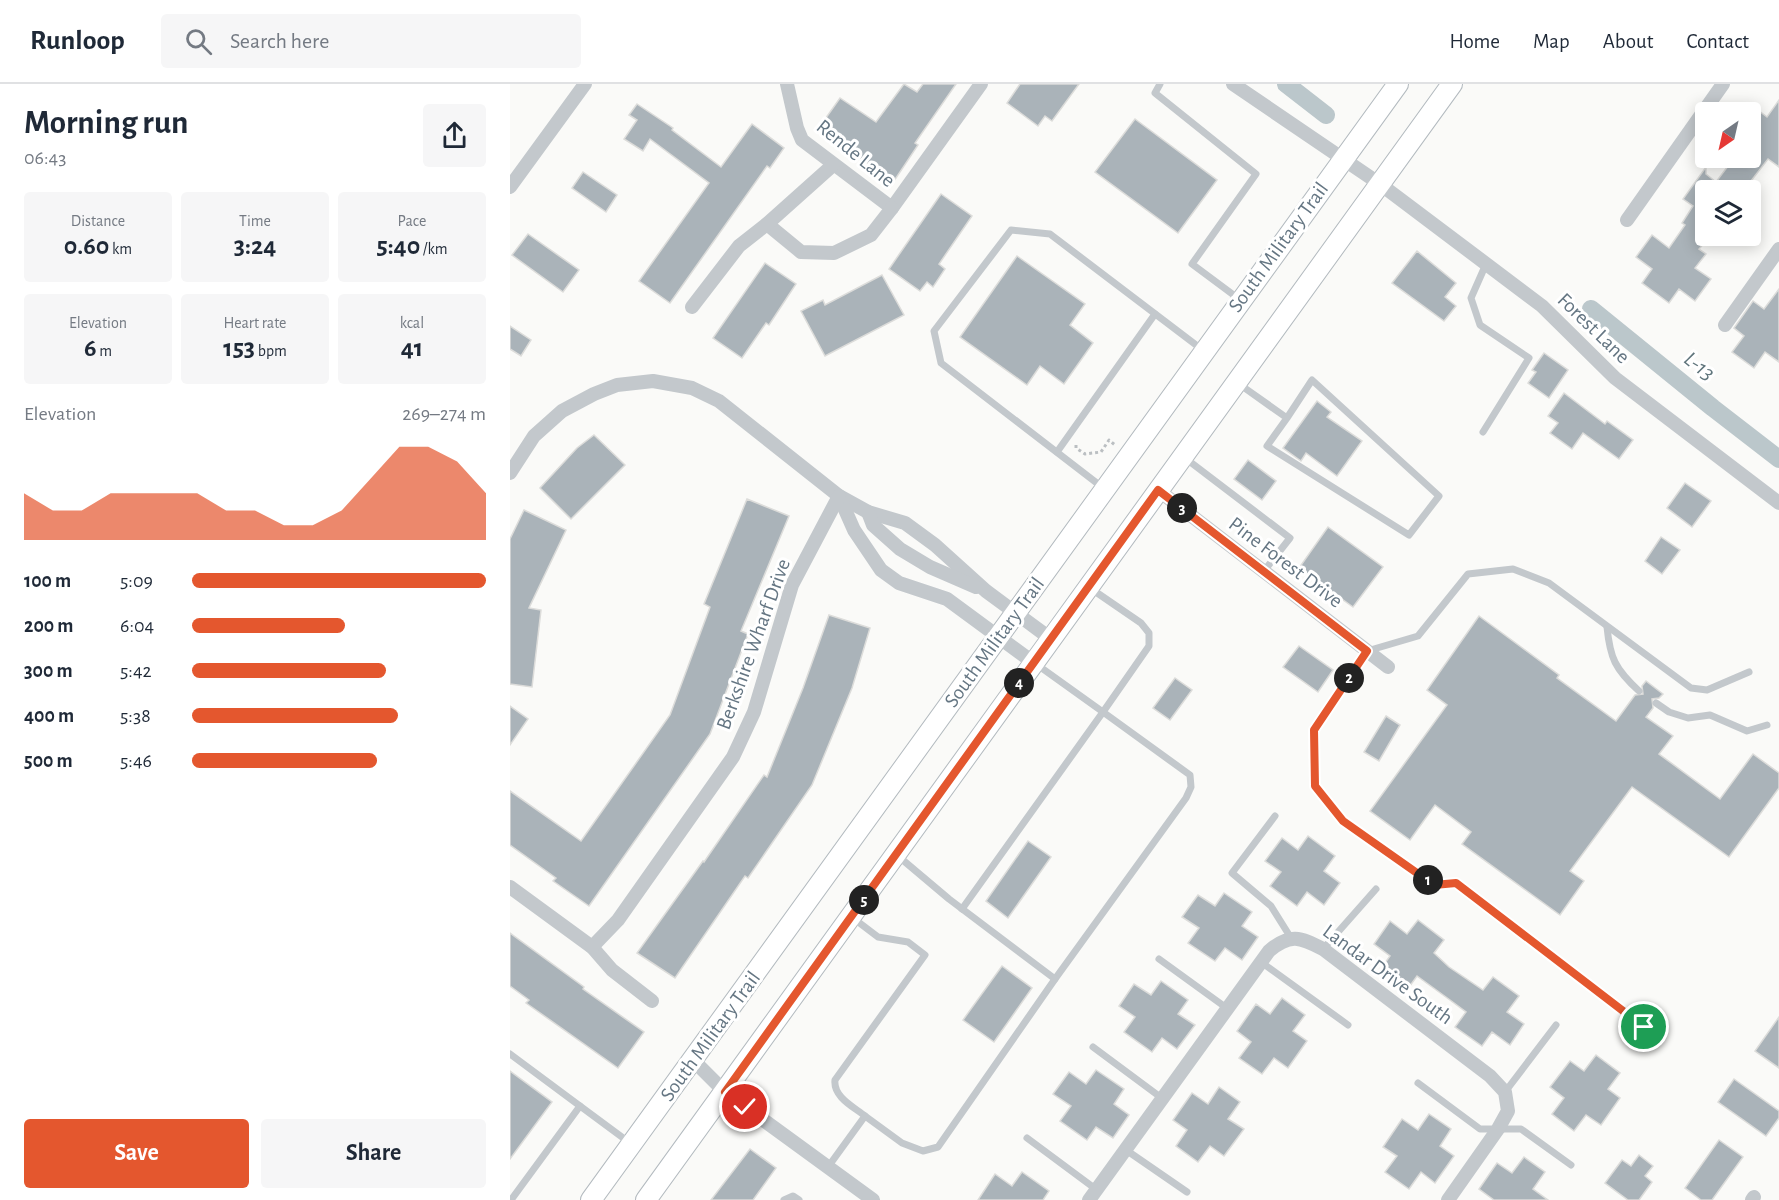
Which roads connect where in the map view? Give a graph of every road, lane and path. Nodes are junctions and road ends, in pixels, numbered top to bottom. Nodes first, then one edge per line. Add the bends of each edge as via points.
1 (585, 84) edge
2 (787, 84) edge
3 (981, 84) edge
4 (1160, 84) edge
5 (1233, 84) edge
6 (1398, 84) edge
7 (1452, 84) edge
8 (1723, 84) edge
9 (1342, 158) junction
10 (833, 165) junction
11 (1380, 184) junction
12 (510, 187) edge
13 (892, 208) junction
14 (1627, 220) dead end
15 (767, 224) junction
16 (1779, 249) edge
17 (1486, 264) junction
18 (1240, 300) junction
19 (692, 307) dead end
20 (1155, 314) junction
21 (1725, 326) dead end
22 (1203, 351) junction
23 (1237, 382) junction
24 (1287, 418) junction
25 (1483, 432) dead end
26 (1077, 439) dead end
27 (1115, 445) dead end
28 (1057, 452) junction
29 (1183, 456) junction
30 (510, 473) edge
31 (1105, 489) junction
32 (1158, 490) junction
33 (839, 496) junction
34 (1779, 502) edge
35 (868, 512) junction
36 (886, 536) junction
37 (866, 547) junction
38 (1264, 571) junction
39 (1089, 587) junction
40 (986, 591) junction
41 (1016, 613) junction
42 (1607, 627) junction
43 (999, 636) junction
44 (1051, 639) junction
45 (1367, 651) junction
46 (1034, 663) junction
47 (1388, 667) dead end
48 (1749, 672) dead end
49 (1639, 691) dead end
50 (1656, 703) dead end
51 (1103, 712) junction
52 (1767, 724) dead end
53 (1275, 816) dead end
54 (896, 855) junction
55 (510, 887) edge
56 (1376, 889) dead end
57 (962, 909) junction
58 (851, 917) junction
59 (1291, 938) junction
60 (592, 947) junction
61 (1323, 949) junction
62 (1159, 959) dead end
63 (1261, 962) junction
64 (1055, 979) junction
65 (652, 1001) dead end
66 (1228, 1009) junction
67 (1348, 1025) dead end
68 (1556, 1025) dead end
69 (1644, 1027) dead end
70 (1093, 1047) dead end
71 (510, 1054) edge
72 (693, 1060) junction
73 (1418, 1083) dead end
74 (725, 1092) junction
75 (1505, 1092) junction
76 (1163, 1099) junction
77 (580, 1106) junction
78 (865, 1116) junction
79 (1498, 1129) junction
80 (1027, 1138) dead end
81 (632, 1144) junction
82 (1126, 1150) junction
83 (1570, 1165) dead end
84 (828, 1167) junction
85 (1187, 1192) dead end
86 (1093, 1195) edge
87 (511, 1200) edge
88 (591, 1200) edge
89 (646, 1200) edge
90 (784, 1200) edge
91 (799, 1200) edge
92 (873, 1200) edge
93 (1448, 1200) edge

1 - 12 street
2 - 10 street, Rende Lane via 802,140
3 - 13 street, Rende Lane
4 - 18 lane via 1155,93 1256,174 1192,264
5 - 9 street, Forest Lane
6 - 9 main road, South Military Trail
7 - 11 main road
8 - 14 street
9 - 11 street, Forest Lane
9 - 18 main road, South Military Trail
10 - 13 street, Rende Lane
10 - 15 street
11 - 17 street, Forest Lane
11 - 23 main road
13 - 15 street via 872,235 834,253 801,252
15 - 19 street via 739,246
16 - 21 street
17 - 25 lane via 1471,298 1480,325 1529,358
17 - 34 street, Forest Lane via 1542,306 1615,378
18 - 22 main road, South Military Trail
20 - 22 lane
20 - 28 lane
20 - 28 lane via 1050,234 1011,230 934,331 941,363
22 - 31 main road, South Military Trail
23 - 24 lane
23 - 29 main road
24 - 24 lane via 1267,446 1409,535 1438,496 1312,380
26 - 27 path via 1076,447 1085,454 1101,452 1109,440
28 - 31 lane
29 - 32 main road
29 - 38 lane via 1290,538
30 - 33 street via 534,436 562,411 617,385 653,381 692,388 719,401
31 - 41 main road, South Military Trail
32 - 38 street, Pine Forest Drive
32 - 39 main road
33 - 35 street
33 - 37 street
33 - 60 street, Berkshire Wharf Drive via 792,585 754,712 734,757 618,920
35 - 36 street via 873,525
35 - 40 street via 905,523
36 - 37 street
36 - 40 street via 930,567
37 - 43 street via 881,570 899,583 947,599
38 - 45 street, Pine Forest Drive
39 - 44 main road
39 - 51 lane via 1141,623 1149,633 1149,646
40 - 41 street
41 - 43 main road, South Military Trail
41 - 44 street
42 - 45 lane via 1549,583 1513,569 1467,574 1418,636
42 - 48 lane via 1691,688 1707,690
42 - 49 lane via 1610,654
43 - 46 street
43 - 72 main road, South Military Trail
44 - 46 main road
45 - 47 street, Pine Forest Drive
45 - 69 lane via 1314,730 1315,786 1343,821 1434,885 1456,883
46 - 51 lane
46 - 54 main road
50 - 52 lane via 1688,718 1710,715 1747,731
51 - 57 lane
51 - 64 lane via 1190,776 1191,787
53 - 59 lane via 1232,873 1271,906
54 - 57 lane
54 - 58 main road
55 - 60 street
56 - 61 lane
57 - 64 lane
58 - 74 main road
58 - 78 lane via 878,937 908,942 925,955 835,1080 837,1094
59 - 61 street, Landar Drive South via 1304,939
59 - 63 street, Landar Drive South via 1279,943
60 - 65 street via 612,970
61 - 75 street, Landar Drive South via 1491,1076
62 - 66 lane
63 - 66 street, Landar Drive South
63 - 67 lane
64 - 78 lane via 938,1147 923,1151 902,1143
66 - 76 street, Landar Drive South
68 - 75 lane
70 - 76 lane
71 - 77 lane
72 - 74 street
72 - 81 main road, South Military Trail
73 - 79 lane via 1479,1129
74 - 84 street
74 - 89 main road
75 - 79 street via 1508,1111
76 - 82 street, Landar Drive South
77 - 81 lane
77 - 87 lane
78 - 84 lane
79 - 83 lane via 1521,1129
79 - 93 street
80 - 86 lane
81 - 88 main road, South Military Trail
82 - 85 lane
82 - 86 street, Landar Drive South
84 - 92 street
90 - 91 lane via 793,1196

